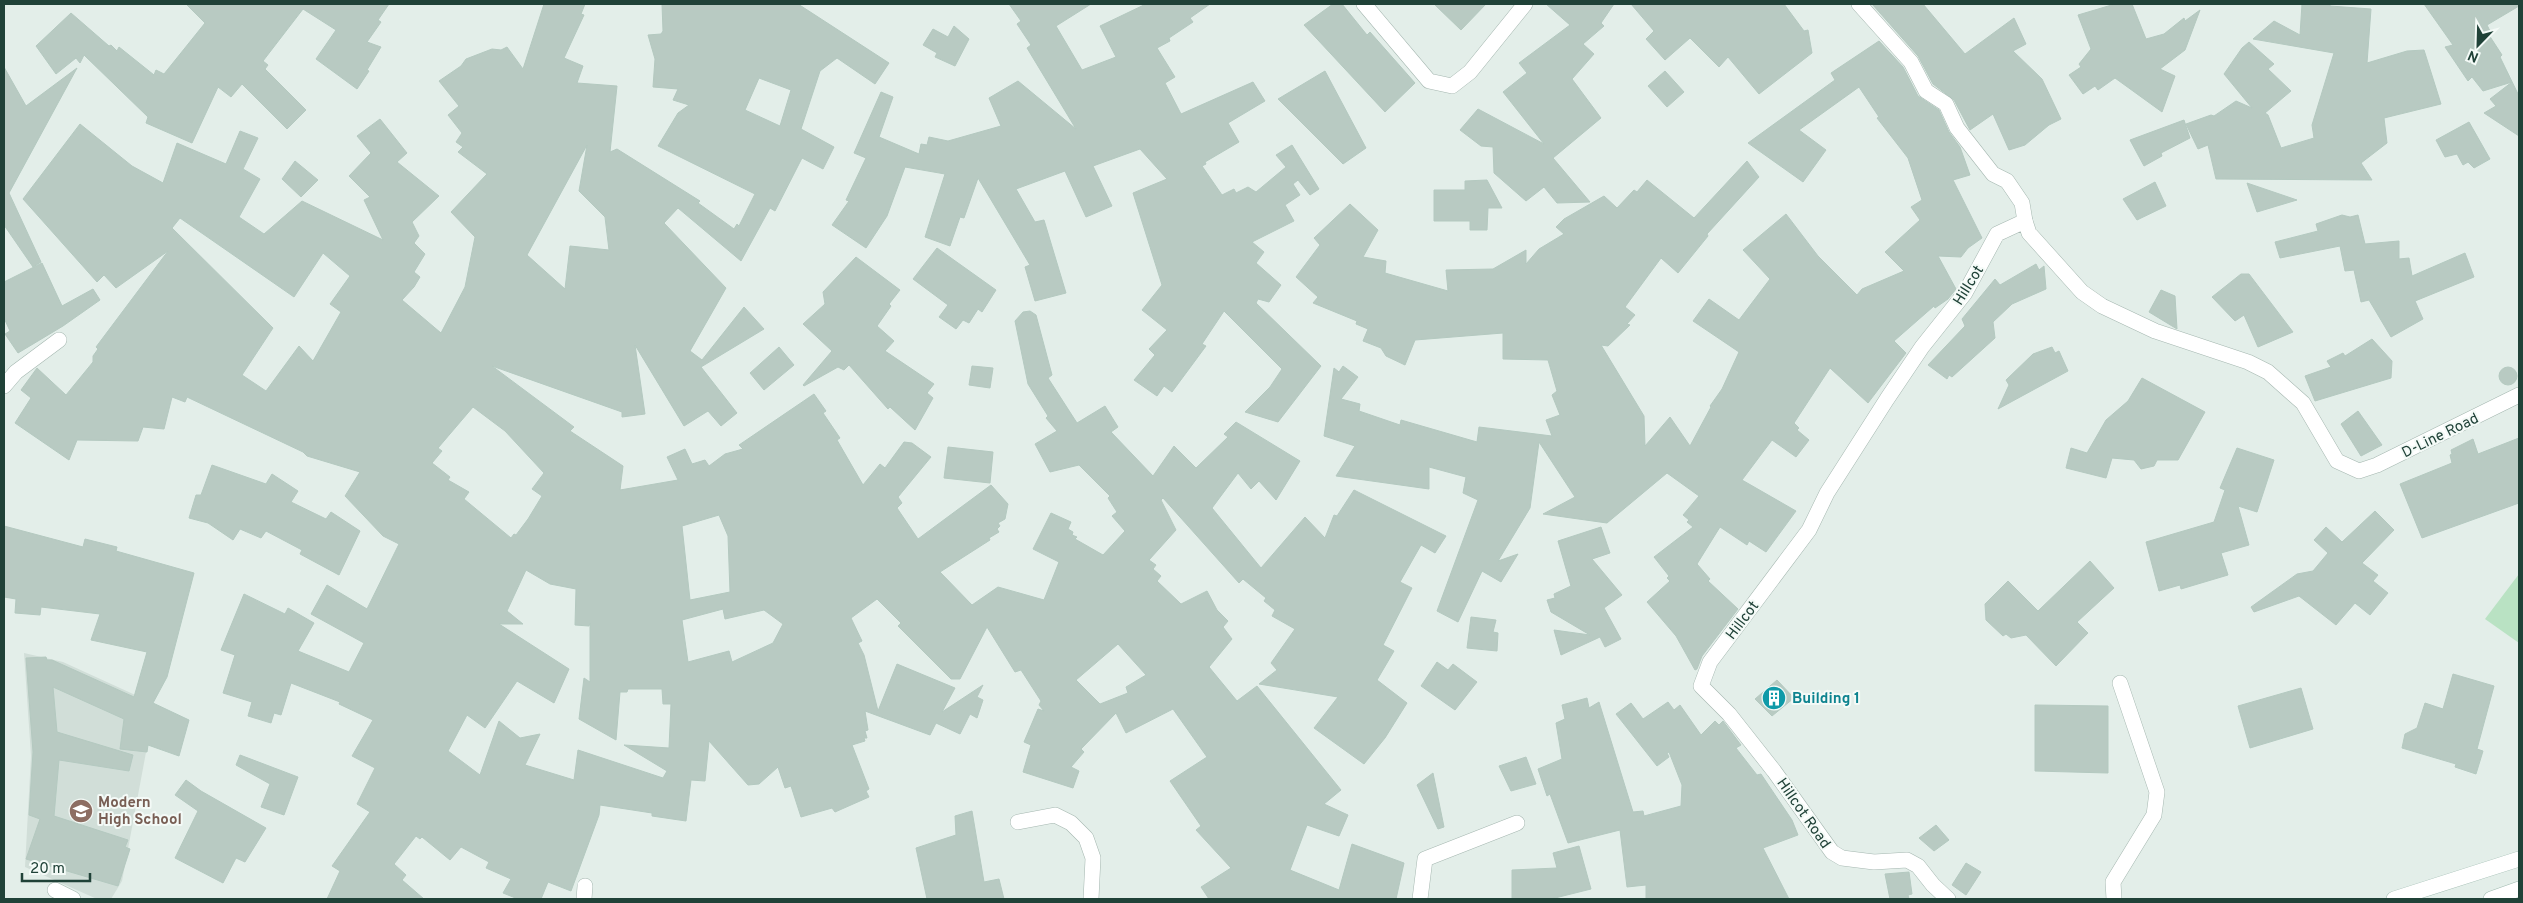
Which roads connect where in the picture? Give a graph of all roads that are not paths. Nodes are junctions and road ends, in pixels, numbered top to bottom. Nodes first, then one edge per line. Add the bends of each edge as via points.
1 (1364, 4) edge
2 (1525, 4) edge
3 (1859, 4) edge
4 (2024, 221) junction
5 (58, 340) dead end
6 (4, 386) edge
7 (2519, 395) edge
8 (2120, 683) dead end
9 (1729, 714) joint
10 (1018, 822) dead end
11 (1517, 824) dead end
12 (2519, 858) edge
13 (2519, 889) edge
14 (55, 890) dead end
15 (73, 899) edge
16 (1091, 899) edge
17 (1420, 899) edge
18 (1948, 899) edge
19 (2114, 899) edge
20 (2394, 899) edge
21 (2491, 899) edge

1 - 2 street via 1429,81 1452,86 1470,72
3 - 4 street via 1911,62 1926,91 1946,104 1957,128 1993,174 2007,181 2022,203
4 - 7 street, D-Line Road via 2029,233 2082,292 2102,306 2155,331 2248,362 2268,372 2303,403 2337,461 2359,471
4 - 9 street, Hillcot via 1997,234 1965,293 1886,399 1827,493 1809,530 1710,662 1701,686
5 - 6 street via 16,372
8 - 19 street via 2157,792 2154,815 2113,882
9 - 18 street, Hillcot Road via 1832,852 1842,858 1874,862 1907,860 1918,866
10 - 16 street via 1055,816 1071,823 1086,838 1093,858
11 - 17 street via 1426,859
12 - 20 street
13 - 21 street
14 - 15 street

